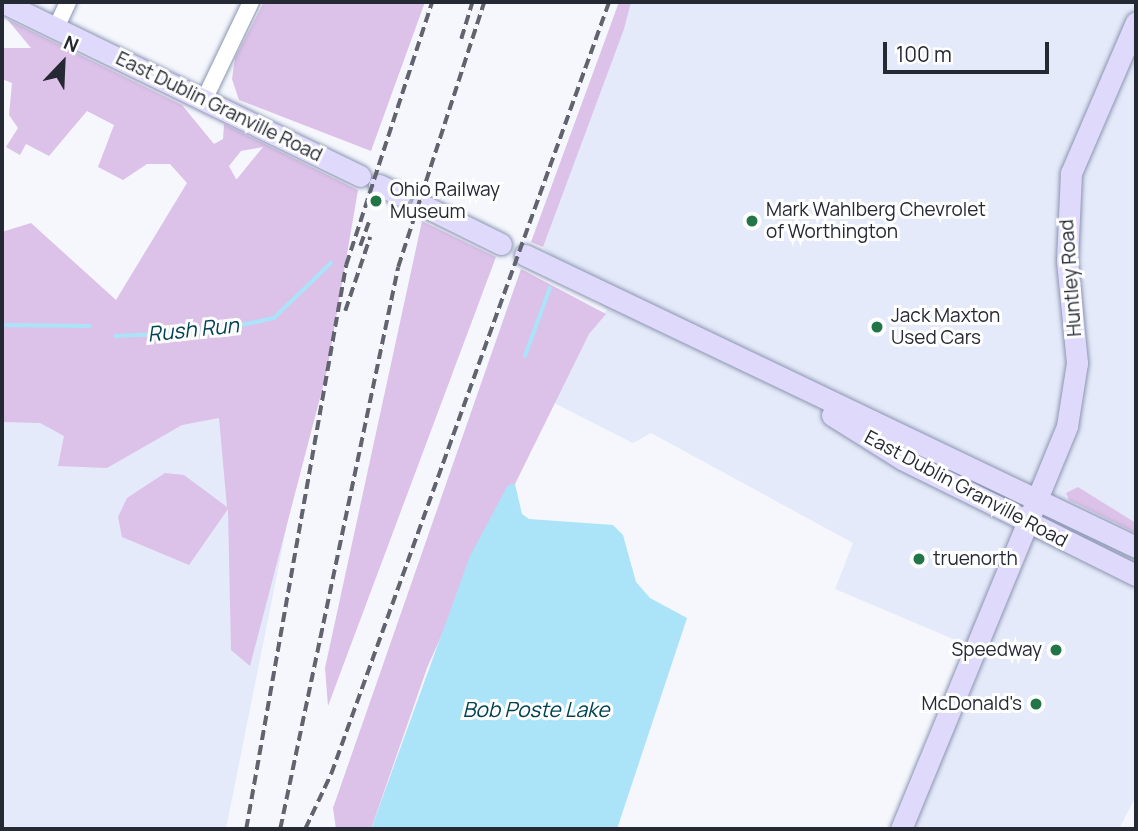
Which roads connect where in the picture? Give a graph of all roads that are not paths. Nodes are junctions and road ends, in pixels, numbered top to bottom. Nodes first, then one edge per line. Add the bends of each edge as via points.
1 (2, 2) edge
2 (68, 2) edge
3 (251, 2) edge
4 (1136, 22) edge
5 (56, 28) junction
6 (204, 100) junction
7 (400, 195) dead end
8 (422, 205) dead end
9 (501, 244) dead end
10 (525, 255) dead end
11 (765, 372) junction
12 (1039, 500) junction
13 (1030, 524) junction
14 (1136, 547) edge
15 (1136, 575) edge
16 (901, 829) edge

1 - 5 main road, East Dublin Granville Road
2 - 5 street
3 - 6 street
4 - 12 main road, Huntley Road via 1084,131 1071,173 1066,261 1075,388
5 - 6 main road, East Dublin Granville Road
6 - 7 main road, East Dublin Granville Road
8 - 9 main road
10 - 11 main road, East Dublin Granville Road
11 - 12 main road, East Dublin Granville Road
11 - 13 main road, East Dublin Granville Road via 902,459
12 - 13 main road, Huntley Road
12 - 14 main road, East Dublin Granville Road
13 - 15 main road, East Dublin Granville Road
13 - 16 main road, Huntley Road

